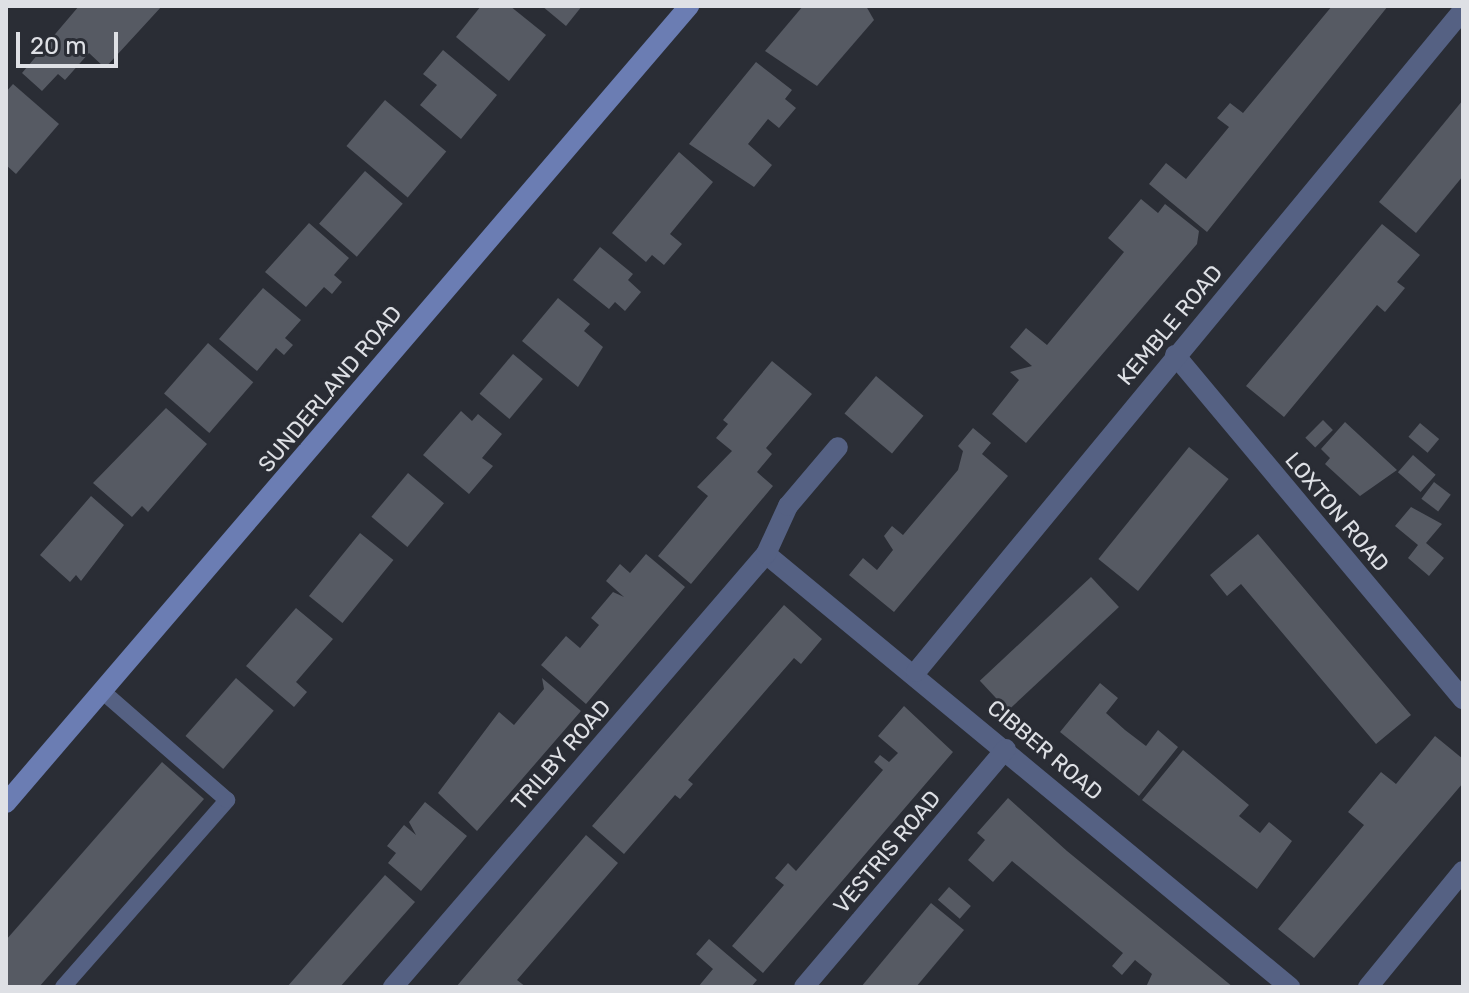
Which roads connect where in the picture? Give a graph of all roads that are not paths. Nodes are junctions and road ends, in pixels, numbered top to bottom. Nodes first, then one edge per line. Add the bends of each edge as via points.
1 (689, 6) edge
2 (1463, 10) edge
3 (1175, 355) junction
4 (838, 447) dead end
5 (766, 554) junction
6 (916, 672) junction
7 (102, 691) junction
8 (1463, 699) edge
9 (1006, 749) junction
10 (6, 803) edge
11 (1463, 871) edge
12 (63, 987) edge
13 (393, 987) edge
14 (804, 987) edge
15 (1290, 987) edge
16 (1368, 987) edge

1 - 7 street, SUNDERLAND ROAD
2 - 3 street, KEMBLE ROAD
3 - 6 street, KEMBLE ROAD
3 - 8 street, LOXTON ROAD
4 - 5 street, TRILBY ROAD via 788,506
5 - 6 street, CIBBER ROAD
5 - 13 street, TRILBY ROAD
6 - 9 street, CIBBER ROAD
7 - 10 street, SUNDERLAND ROAD
7 - 12 lane via 227,800
9 - 14 street, VESTRIS ROAD
9 - 15 street, CIBBER ROAD
11 - 16 street

